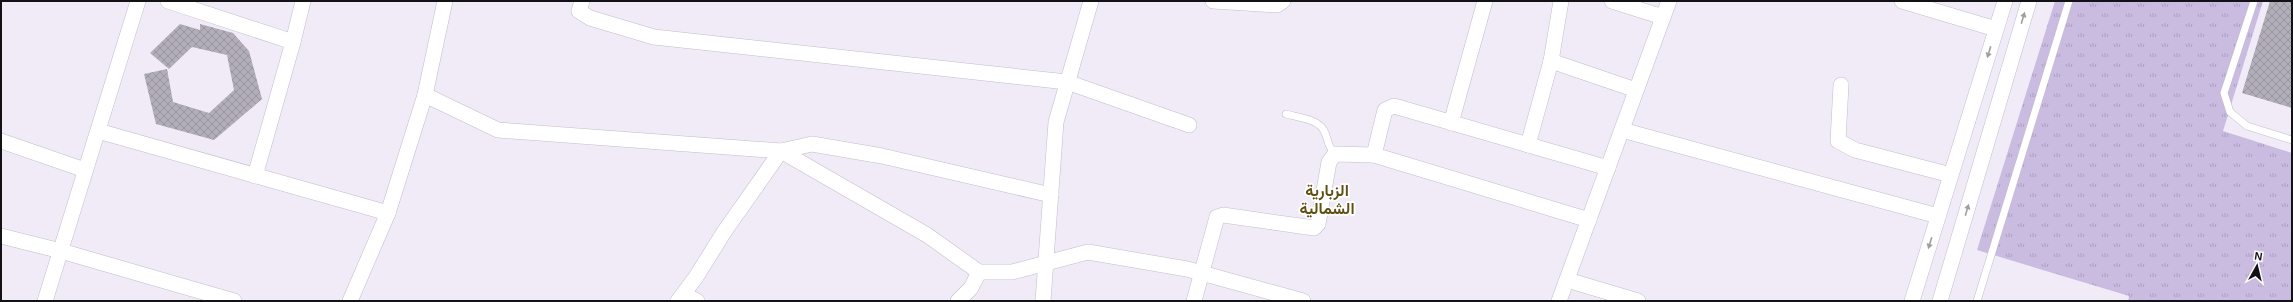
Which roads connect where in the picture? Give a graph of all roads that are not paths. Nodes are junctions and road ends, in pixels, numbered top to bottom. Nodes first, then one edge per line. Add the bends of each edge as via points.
1 (138, 1) edge
2 (168, 1) edge
3 (303, 1) edge
4 (445, 1) edge
5 (582, 1) edge
6 (1091, 1) edge
7 (1213, 1) edge
8 (1283, 1) edge
9 (1485, 1) edge
10 (1562, 1) edge
11 (1612, 1) edge
12 (1669, 1) edge
13 (1902, 1) edge
14 (2005, 1) edge
15 (2028, 1) edge
16 (2069, 1) edge
17 (2254, 1) edge
18 (1664, 16) junction
19 (1996, 29) junction
20 (293, 42) junction
21 (1551, 61) junction
22 (1067, 82) junction
23 (1841, 85) dead end
24 (1636, 90) junction
25 (425, 95) junction
26 (1286, 114) dead end
27 (1451, 123) junction
28 (1189, 125) dead end
29 (1622, 130) junction
30 (98, 132) junction
31 (2292, 140) edge
32 (1, 141) edge
33 (1528, 145) junction
34 (781, 151) junction
35 (1335, 154) junction
36 (1374, 155) junction
37 (1608, 168) junction
38 (85, 170) junction
39 (1951, 175) junction
40 (255, 176) junction
41 (1051, 195) junction
42 (388, 213) junction
43 (1938, 216) junction
44 (1589, 220) junction
45 (1, 236) edge
46 (61, 251) junction
47 (1046, 263) junction
48 (979, 272) junction
49 (1202, 274) junction
50 (1567, 280) junction
51 (681, 297) edge
52 (45, 301) edge
53 (234, 301) edge
54 (350, 301) edge
55 (697, 301) edge
56 (958, 301) edge
57 (1043, 301) edge
58 (1194, 301) edge
59 (1302, 301) edge
60 (1559, 301) edge
61 (1638, 301) edge
62 (1912, 301) edge
63 (1940, 301) edge
64 (1977, 301) edge

1 - 30 street
2 - 20 street
3 - 20 street
4 - 25 street
5 - 22 street via 580,11 590,18 654,37
6 - 22 street
7 - 8 street via 1277,5
9 - 27 street
10 - 21 street
11 - 18 street
12 - 18 street
13 - 19 street
14 - 19 street
63 -> 15 street
16 - 64 lane
17 - 31 lane via 2224,93 2230,112 2248,126
18 - 24 street
19 -> 39 street
20 - 40 street
21 - 24 street
21 - 33 street
22 - 28 street
22 - 41 street via 1056,122
23 - 39 street via 1838,141 1855,150
24 - 29 street
25 - 34 street via 498,130
25 - 42 street
26 - 35 lane via 1316,123 1324,130 1329,148
27 - 33 street
27 - 36 street via 1394,106 1385,110
29 - 37 street
29 - 43 street
30 - 38 street
30 - 40 street
32 - 38 street
33 - 37 street
34 - 41 street via 812,144 882,156
34 - 48 street via 927,235
34 - 51 street
35 - 36 street
35 - 49 street via 1329,162 1318,224 1314,228 1218,217
36 - 44 street
37 - 44 street
38 - 46 street
39 - 43 street
40 - 42 street
41 - 47 street
42 - 54 street
43 -> 62 street
44 - 50 street
45 - 46 street
46 - 52 street
46 - 53 street
47 - 48 street via 1012,272
47 - 49 street via 1088,252 1187,269
47 - 57 street
48 - 56 street via 971,288
49 - 58 street
49 - 59 street
50 - 60 street
50 - 61 street
51 - 55 street

